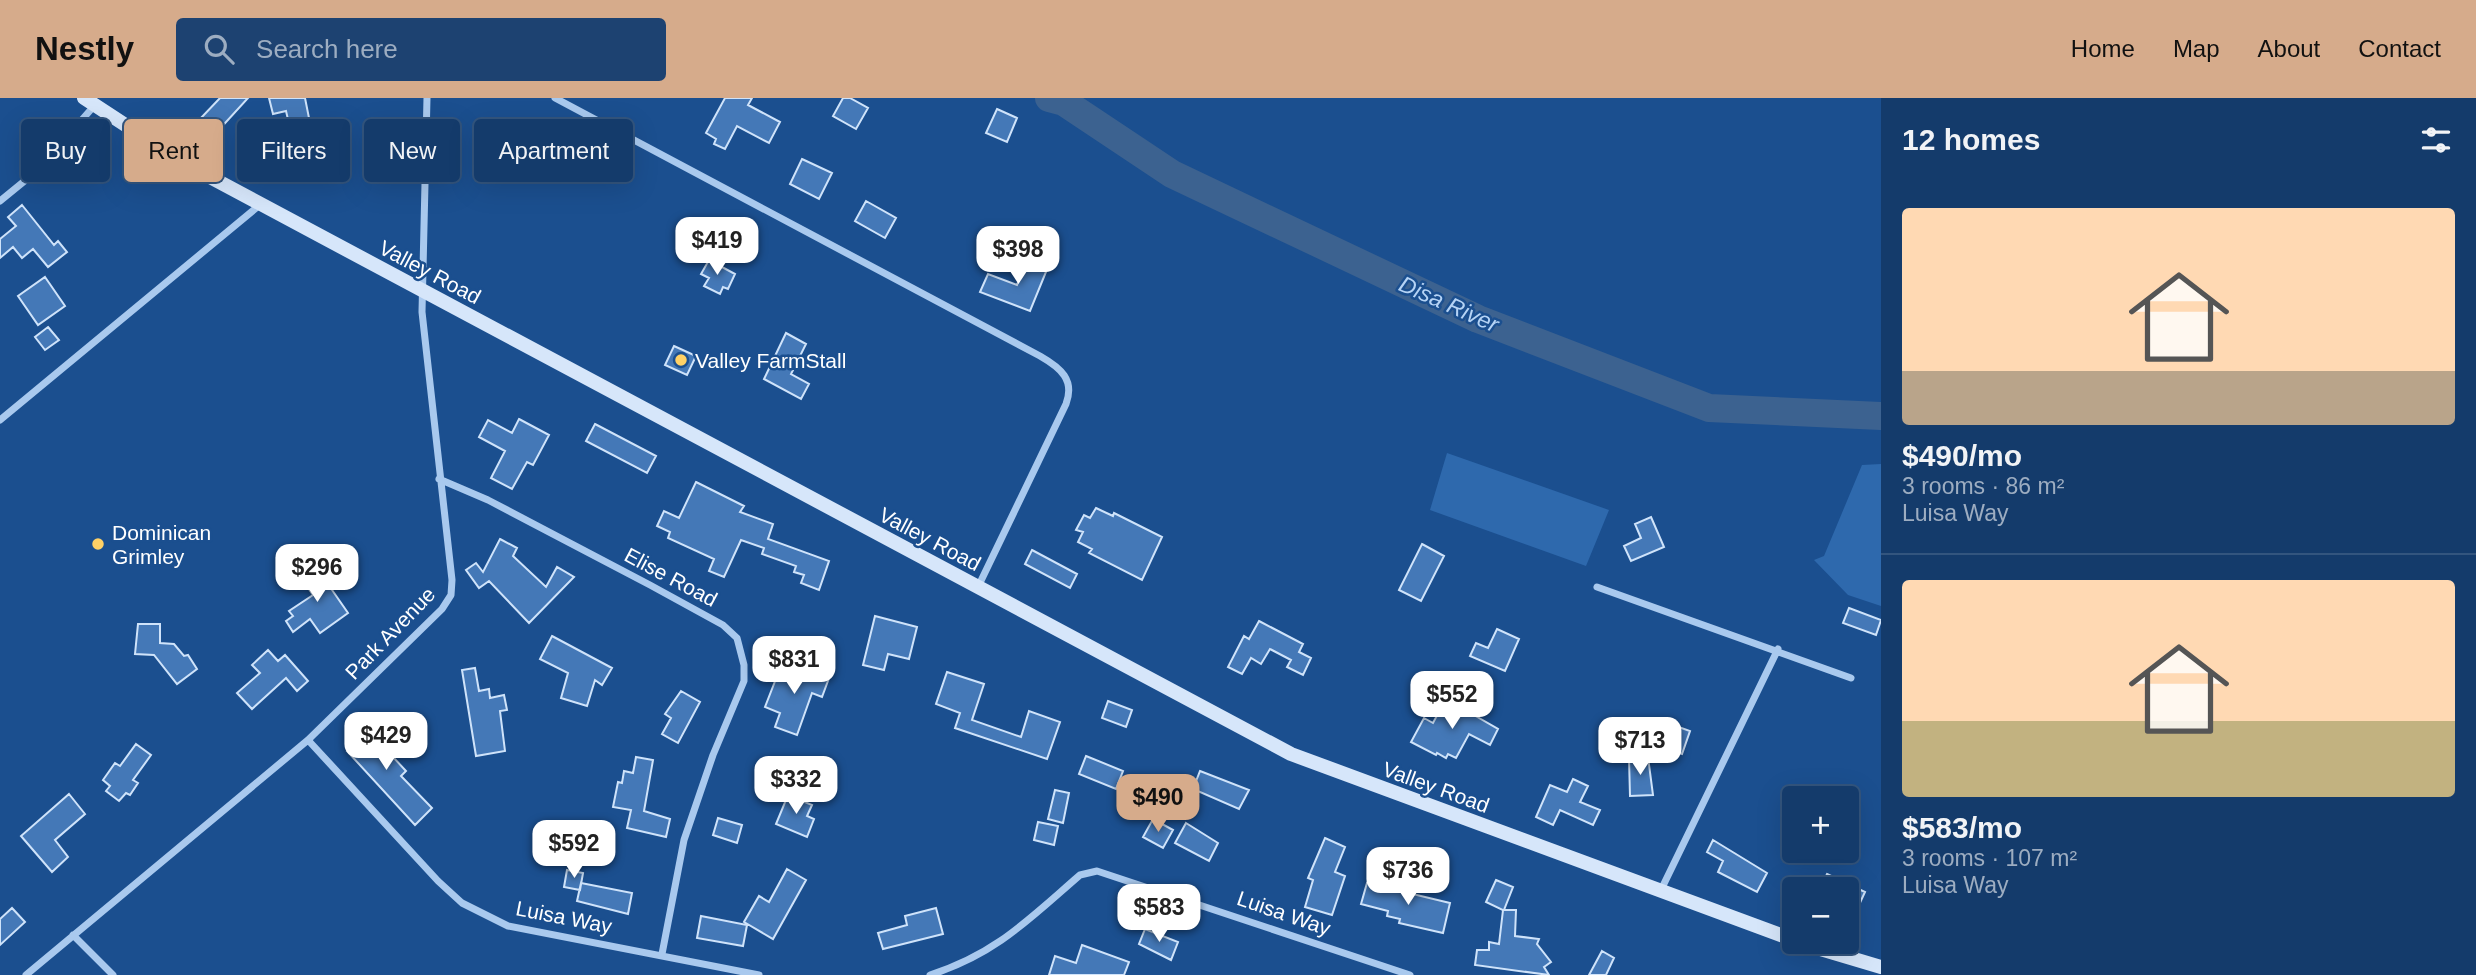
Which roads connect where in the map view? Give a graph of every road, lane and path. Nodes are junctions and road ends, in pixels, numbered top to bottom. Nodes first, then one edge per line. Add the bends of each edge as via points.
1 (427, 98) edge
2 (555, 98) edge
3 (89, 102) edge
4 (0, 201) edge
5 (261, 204) junction
6 (423, 291) junction
7 (0, 420) edge
8 (439, 480) junction
9 (1597, 587) dead end
10 (977, 588) junction
11 (1778, 649) junction
12 (1851, 678) dead end
13 (308, 740) junction
14 (1660, 892) junction
15 (73, 935) junction
16 (1782, 936) edge
17 (662, 954) junction
18 (1838, 954) edge
19 (1881, 967) edge
20 (26, 975) edge
21 (113, 975) edge
22 (759, 975) edge
23 (930, 975) edge
24 (1410, 975) edge

1 - 6 street, Park Avenue
2 - 10 street via 1063,371 1070,388 1066,404
3 - 4 street via 38,170
3 - 5 street, Valley Road via 182,162
5 - 6 street, Valley Road
5 - 7 street
6 - 8 street, Park Avenue
6 - 10 street, Valley Road
8 - 13 street, Park Avenue via 452,580 448,601
8 - 17 street, Elise Road via 488,500 672,597 723,625 737,638 744,681 687,830
9 - 11 street
10 - 14 street, Valley Road via 1291,754
11 - 12 street
11 - 14 street
13 - 15 street, Park Avenue
13 - 17 street, Luisa Way via 438,881 484,916 508,926
14 - 16 street, Valley Road
15 - 20 street, Park Avenue
15 - 21 street
17 - 22 street, Luisa Way
18 - 19 street, Valley Road
23 - 24 street, Luisa Way via 989,950 1080,875 1097,871

